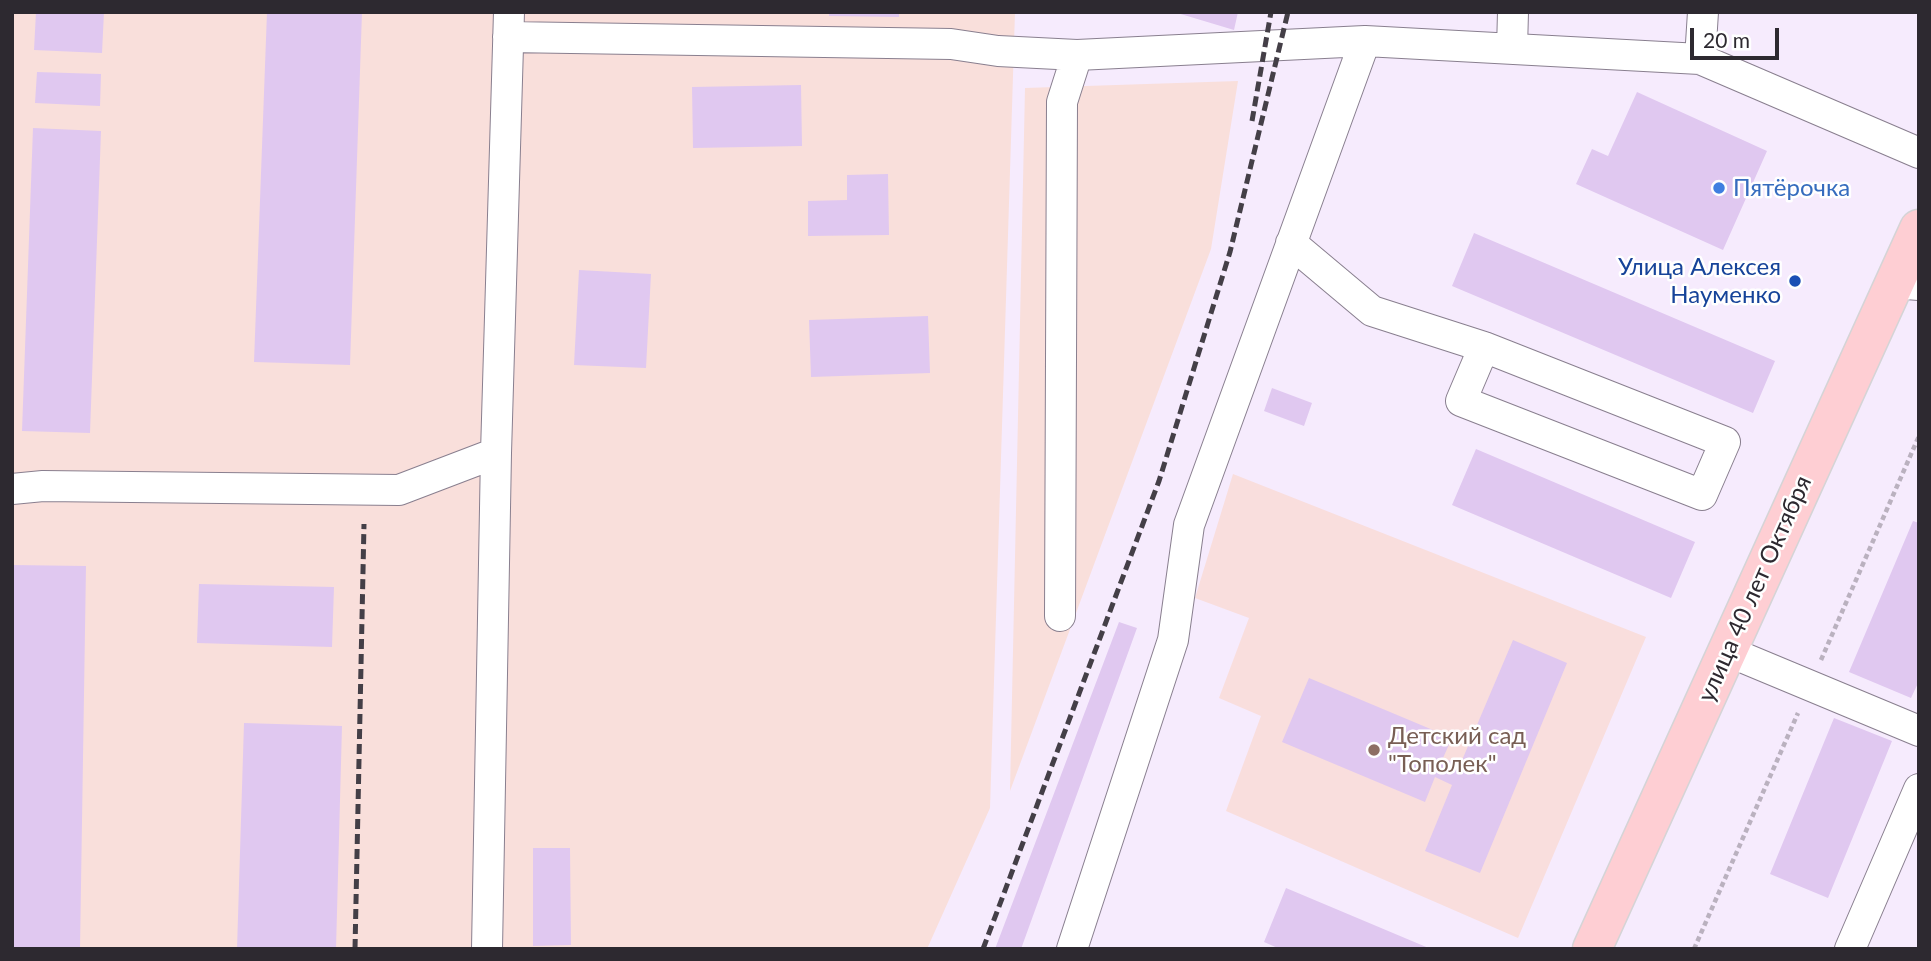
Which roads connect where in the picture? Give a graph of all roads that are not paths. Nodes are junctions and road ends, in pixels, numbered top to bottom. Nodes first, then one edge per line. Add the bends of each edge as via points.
1 (1513, 12) edge
2 (1703, 12) edge
3 (508, 25) edge
4 (1365, 41) junction
5 (1512, 49) junction
6 (1077, 55) junction
7 (1700, 59) junction
8 (1919, 153) edge
9 (1919, 229) edge
10 (1291, 243) junction
11 (1906, 284) edge
12 (1484, 348) junction
13 (496, 453) junction
14 (12, 489) edge
15 (1060, 616) dead end
16 (1727, 651) junction
17 (1919, 732) edge
18 (1919, 789) edge
19 (487, 949) edge
20 (1072, 949) edge
21 (1592, 949) edge
22 (1850, 949) edge

1 - 5 street
2 - 7 street
3 - 6 street via 951,44
3 - 13 street
4 - 5 street
4 - 6 street
4 - 10 street
5 - 7 street
6 - 15 street via 1062,102
7 - 8 street
9 - 11 main road, улица 40 лет Октября
10 - 12 street via 1372,311
10 - 20 street via 1189,525 1173,640
11 - 16 main road, улица 40 лет Октября
12 - 12 street via 1725,442 1702,495 1461,401
13 - 14 street via 399,490
13 - 19 street
16 - 17 street
16 - 21 main road, улица 40 лет Октября
18 - 22 street

